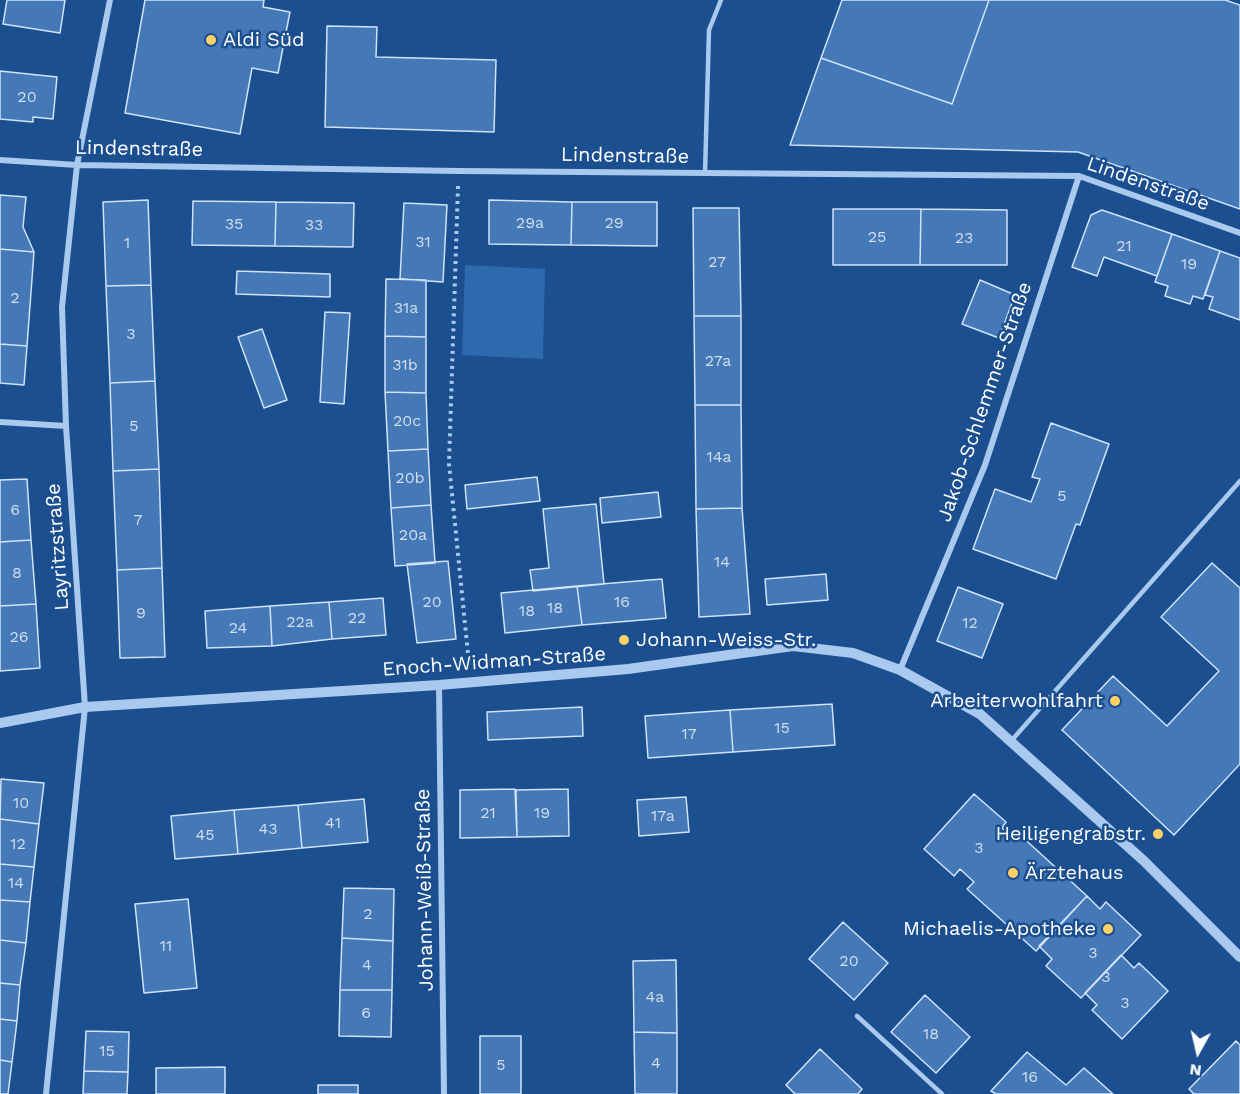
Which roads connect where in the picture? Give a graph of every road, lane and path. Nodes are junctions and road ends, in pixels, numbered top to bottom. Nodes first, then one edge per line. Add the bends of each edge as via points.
1 (110, 0) edge
2 (721, 0) edge
3 (0, 160) edge
4 (77, 165) junction
5 (458, 171) junction
6 (705, 173) junction
7 (1079, 176) junction
8 (1240, 234) edge
9 (0, 422) edge
10 (66, 426) junction
11 (1240, 481) edge
12 (900, 670) junction
13 (471, 682) junction
14 (439, 685) junction
15 (85, 707) junction
16 (0, 723) edge
17 (1011, 741) junction
18 (1240, 957) edge
19 (857, 1016) dead end
20 (46, 1094) edge
21 (444, 1094) edge
22 (942, 1094) edge

1 - 4 street, Layritzstraße
2 - 6 lane via 710,30
3 - 4 street, Lindenstraße
4 - 5 street, Lindenstraße
4 - 10 street, Layritzstraße via 62,307
5 - 6 street, Lindenstraße
5 - 13 path via 448,464
6 - 7 street, Lindenstraße
7 - 8 street, Lindenstraße
7 - 12 street, Jakob-Schlemmer-Straße via 985,465
9 - 10 street
10 - 15 street, Layritzstraße
11 - 17 lane
12 - 13 street, Enoch-Widman-Straße via 853,653 793,646 628,669
12 - 17 street, Enoch-Widman-Straße via 980,714
13 - 14 street, Enoch-Widman-Straße
14 - 15 street, Enoch-Widman-Straße
14 - 21 street, Johann-Weiß-Straße
15 - 16 street, Enoch-Widman-Straße
15 - 20 street, Layritzstraße
17 - 18 street, Enoch-Widman-Straße via 1144,861
19 - 22 lane

